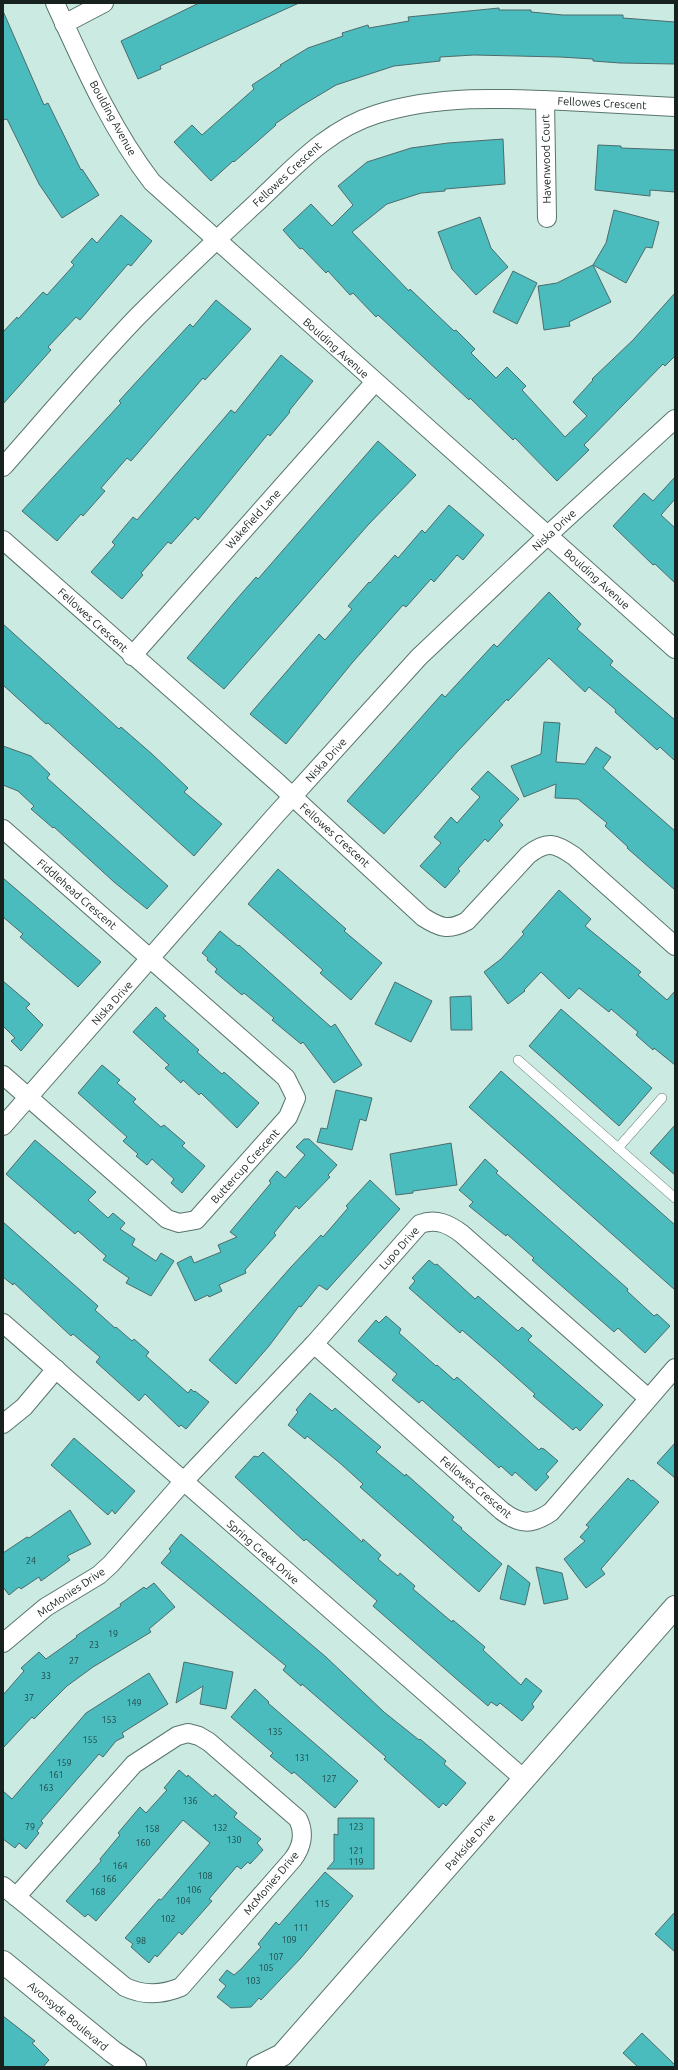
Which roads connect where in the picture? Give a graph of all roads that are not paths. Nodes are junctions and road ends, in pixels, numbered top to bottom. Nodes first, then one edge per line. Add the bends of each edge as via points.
1 (55, 3) edge
2 (104, 3) edge
3 (64, 24) junction
4 (545, 100) junction
5 (675, 107) edge
6 (547, 218) dead end
7 (215, 240) junction
8 (374, 382) junction
9 (675, 419) edge
10 (3, 467) edge
11 (548, 535) junction
12 (3, 540) edge
13 (675, 649) edge
14 (132, 656) junction
15 (293, 797) junction
16 (3, 829) edge
17 (675, 946) edge
18 (151, 959) junction
19 (518, 1060) dead end
20 (3, 1075) edge
21 (28, 1097) junction
22 (662, 1098) dead end
23 (3, 1126) edge
24 (618, 1148) junction
25 (675, 1198) edge
26 (3, 1323) edge
27 (314, 1344) junction
28 (675, 1368) edge
29 (56, 1369) junction
30 (648, 1398) junction
31 (3, 1424) edge
32 (183, 1482) junction
33 (675, 1607) edge
34 (3, 1642) edge
35 (524, 1779) junction
36 (9, 1892) edge
37 (3, 1962) edge
38 (135, 2067) edge
39 (258, 2067) edge

1 - 3 street, Boulding Avenue
2 - 3 street
3 - 7 street, Boulding Avenue via 100,98 138,164 152,182
4 - 5 street, Fellowes Crescent
4 - 6 street, Havenwood Court
4 - 7 street, Fellowes Crescent via 462,98 376,114 328,137
7 - 8 street, Boulding Avenue
7 - 10 street, Fellowes Crescent via 109,347
8 - 11 street, Boulding Avenue
8 - 14 street, Wakefield Lane
9 - 11 street, Niska Drive
11 - 13 street, Boulding Avenue
11 - 15 street, Niska Drive via 420,657
12 - 14 street, Fellowes Crescent
14 - 15 street, Fellowes Crescent
15 - 17 street, Fellowes Crescent via 423,917 436,925 457,927 468,921 528,855 548,844 560,847 574,856
15 - 18 street, Niska Drive
16 - 18 street, Fiddlehead Crescent
18 - 21 street, Niska Drive
18 - 21 street, Buttercup Crescent via 286,1078 296,1098 288,1117 196,1220 180,1223 167,1218
19 - 24 lane
20 - 21 street
21 - 23 street, Niska Drive
22 - 24 lane
24 - 25 lane
26 - 29 street, Spring Creek Drive
27 - 30 street, Lupo Drive via 415,1228 428,1221 441,1222 462,1234
27 - 30 street, Fellowes Crescent via 502,1511 513,1519 524,1522 551,1512
27 - 32 street, Lupo Drive
28 - 30 street
29 - 31 street via 24,1407
29 - 32 street, Spring Creek Drive
32 - 34 street, McMonies Drive via 99,1575 46,1607
32 - 35 street, Spring Creek Drive
33 - 35 main road, Parkside Drive
35 - 39 main road, Parkside Drive via 282,2055
36 - 36 street, McMonies Drive via 125,1772 146,1755 177,1736 188,1733 209,1742 298,1819 301,1827 299,1850 293,1859 181,1987 169,1992 136,1992 125,1987
37 - 38 main road, Avonsyde Boulevard

